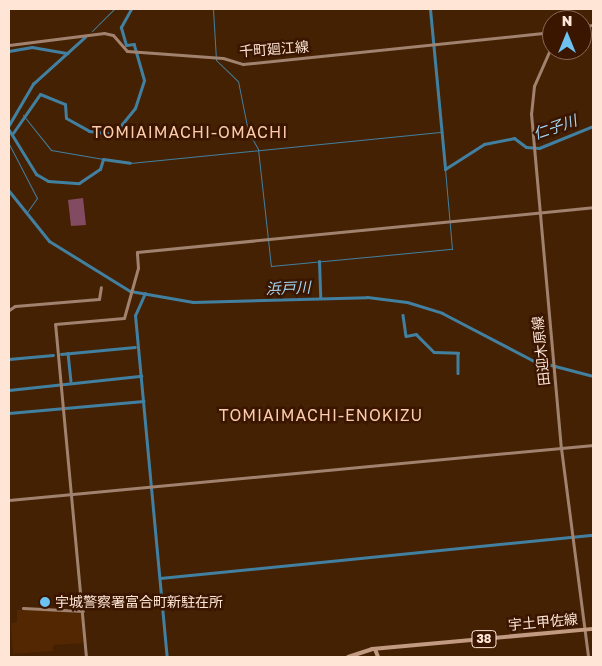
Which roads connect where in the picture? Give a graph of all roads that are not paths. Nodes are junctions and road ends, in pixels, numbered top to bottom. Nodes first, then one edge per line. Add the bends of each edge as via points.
1 (542, 33) edge
2 (9, 45) edge
3 (546, 60) edge
4 (593, 207) edge
5 (540, 212) junction
6 (101, 287) dead end
7 (9, 310) edge
8 (593, 445) edge
9 (561, 448) junction
10 (71, 494) junction
11 (9, 500) edge
12 (22, 608) dead end
13 (83, 611) junction
14 (593, 629) edge
15 (585, 630) junction
16 (375, 649) junction
17 (86, 657) edge
18 (348, 657) edge
19 (378, 657) edge
20 (588, 657) edge

1 - 2 street, 千町廻江線 via 243,64 215,58 133,51 104,33
3 - 5 street, 田迎木原線 via 532,96
4 - 5 street
5 - 9 street, 田迎木原線
5 - 10 street via 137,252 124,318 55,324
6 - 7 street via 99,299 16,306
8 - 9 street
9 - 10 street
9 - 15 street, 田迎木原線
10 - 11 street
10 - 13 street
12 - 13 street
13 - 17 street
14 - 15 main road, 宇土甲佐線 / 38
15 - 16 main road, 宇土甲佐線 / 38
15 - 20 street, 田迎木原線
16 - 18 main road, 宇土甲佐線 / 38
16 - 19 main road

